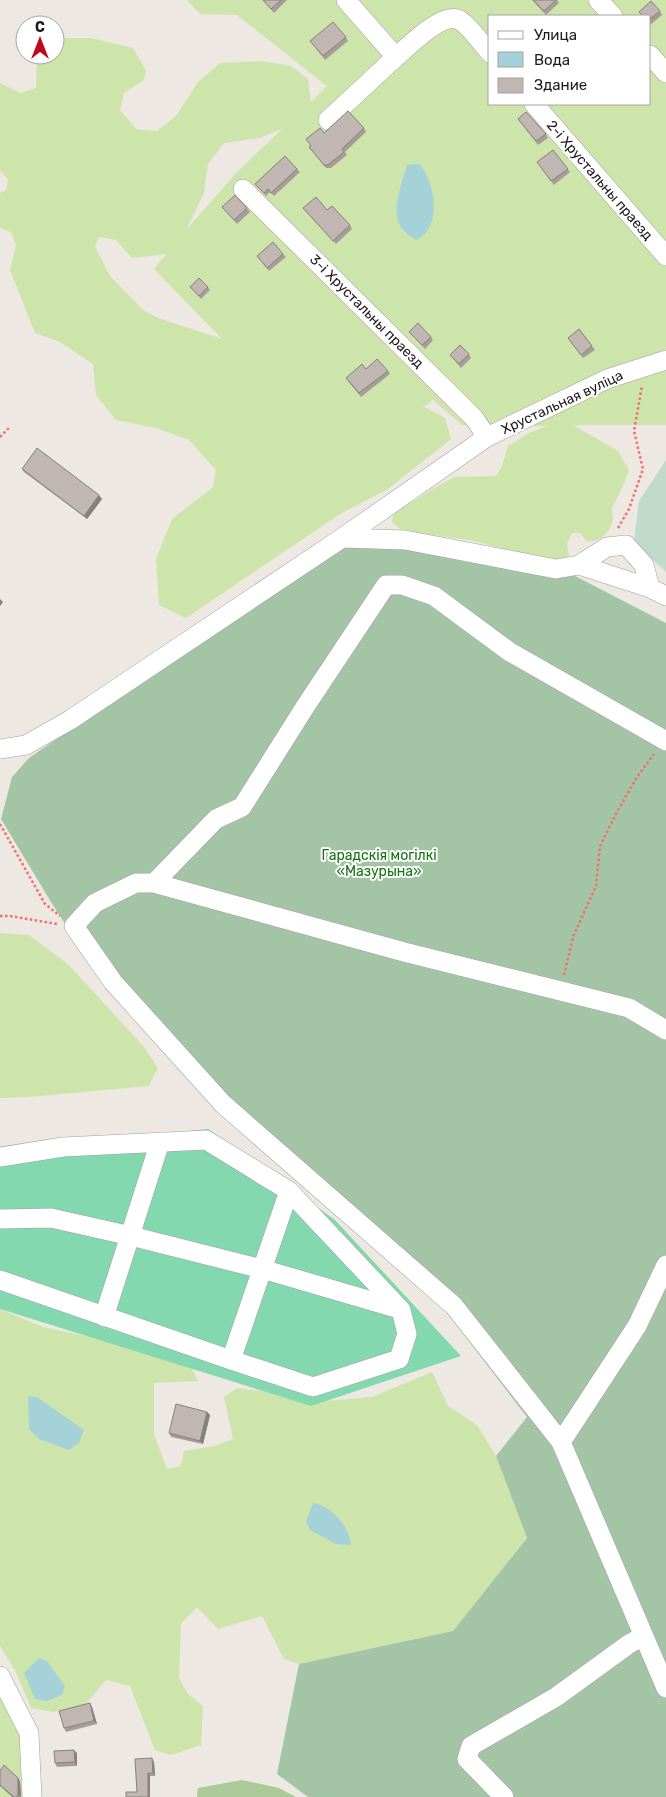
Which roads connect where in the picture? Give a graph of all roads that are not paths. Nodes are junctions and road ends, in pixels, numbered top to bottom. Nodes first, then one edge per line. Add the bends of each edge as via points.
1 (346, 0) edge
2 (598, 0) edge
3 (612, 15) edge
4 (488, 51) edge
5 (651, 56) edge
6 (396, 57) junction
7 (666, 73) edge
8 (535, 105) edge
9 (328, 120) dead end
10 (244, 189) dead end
11 (666, 256) edge
12 (666, 360) edge
13 (487, 437) junction
14 (342, 538) junction
15 (579, 565) junction
16 (658, 592) edge
17 (665, 740) edge
18 (0, 749) edge
19 (154, 884) junction
20 (666, 1030) edge
21 (160, 1142) junction
22 (0, 1157) edge
23 (289, 1191) junction
24 (0, 1218) edge
25 (131, 1236) junction
26 (666, 1265) edge
27 (262, 1269) junction
28 (0, 1280) edge
29 (401, 1310) junction
30 (104, 1316) junction
31 (230, 1360) junction
32 (561, 1442) junction
33 (643, 1636) junction
34 (2, 1687) edge
35 (666, 1688) edge
36 (32, 1797) edge
37 (504, 1797) edge

1 - 6 street
2 - 3 street
4 - 6 street via 461,20 449,17
5 - 7 street
6 - 9 street
8 - 11 street, 2-і Хрустальны праезд
10 - 13 street, 3-і Хрустальны праезд via 474,418
12 - 13 street, Хрустальная вуліца via 606,379
13 - 14 street, Хрустальная вуліца
14 - 15 street via 405,540 556,569
14 - 18 street, Хрустальная вуліца via 70,720 26,745
15 - 16 street
15 - 16 street via 607,547 626,545 644,565
17 - 19 street via 510,652 434,596 402,584 386,585 242,807 216,819
19 - 20 street via 404,952 629,1008
19 - 32 street via 136,883 95,903 74,926 113,982 223,1104 454,1306
21 - 22 street via 63,1147
21 - 23 street via 206,1140
21 - 25 street
23 - 27 street
23 - 29 street
24 - 25 street via 51,1218
25 - 27 street
25 - 30 street
26 - 32 street via 637,1326
27 - 29 street
27 - 31 street
28 - 30 street
29 - 31 street via 407,1334 399,1359 313,1387
30 - 31 street
32 - 33 street
33 - 35 street
33 - 37 street via 556,1697 470,1746 467,1759
34 - 36 street via 29,1733

